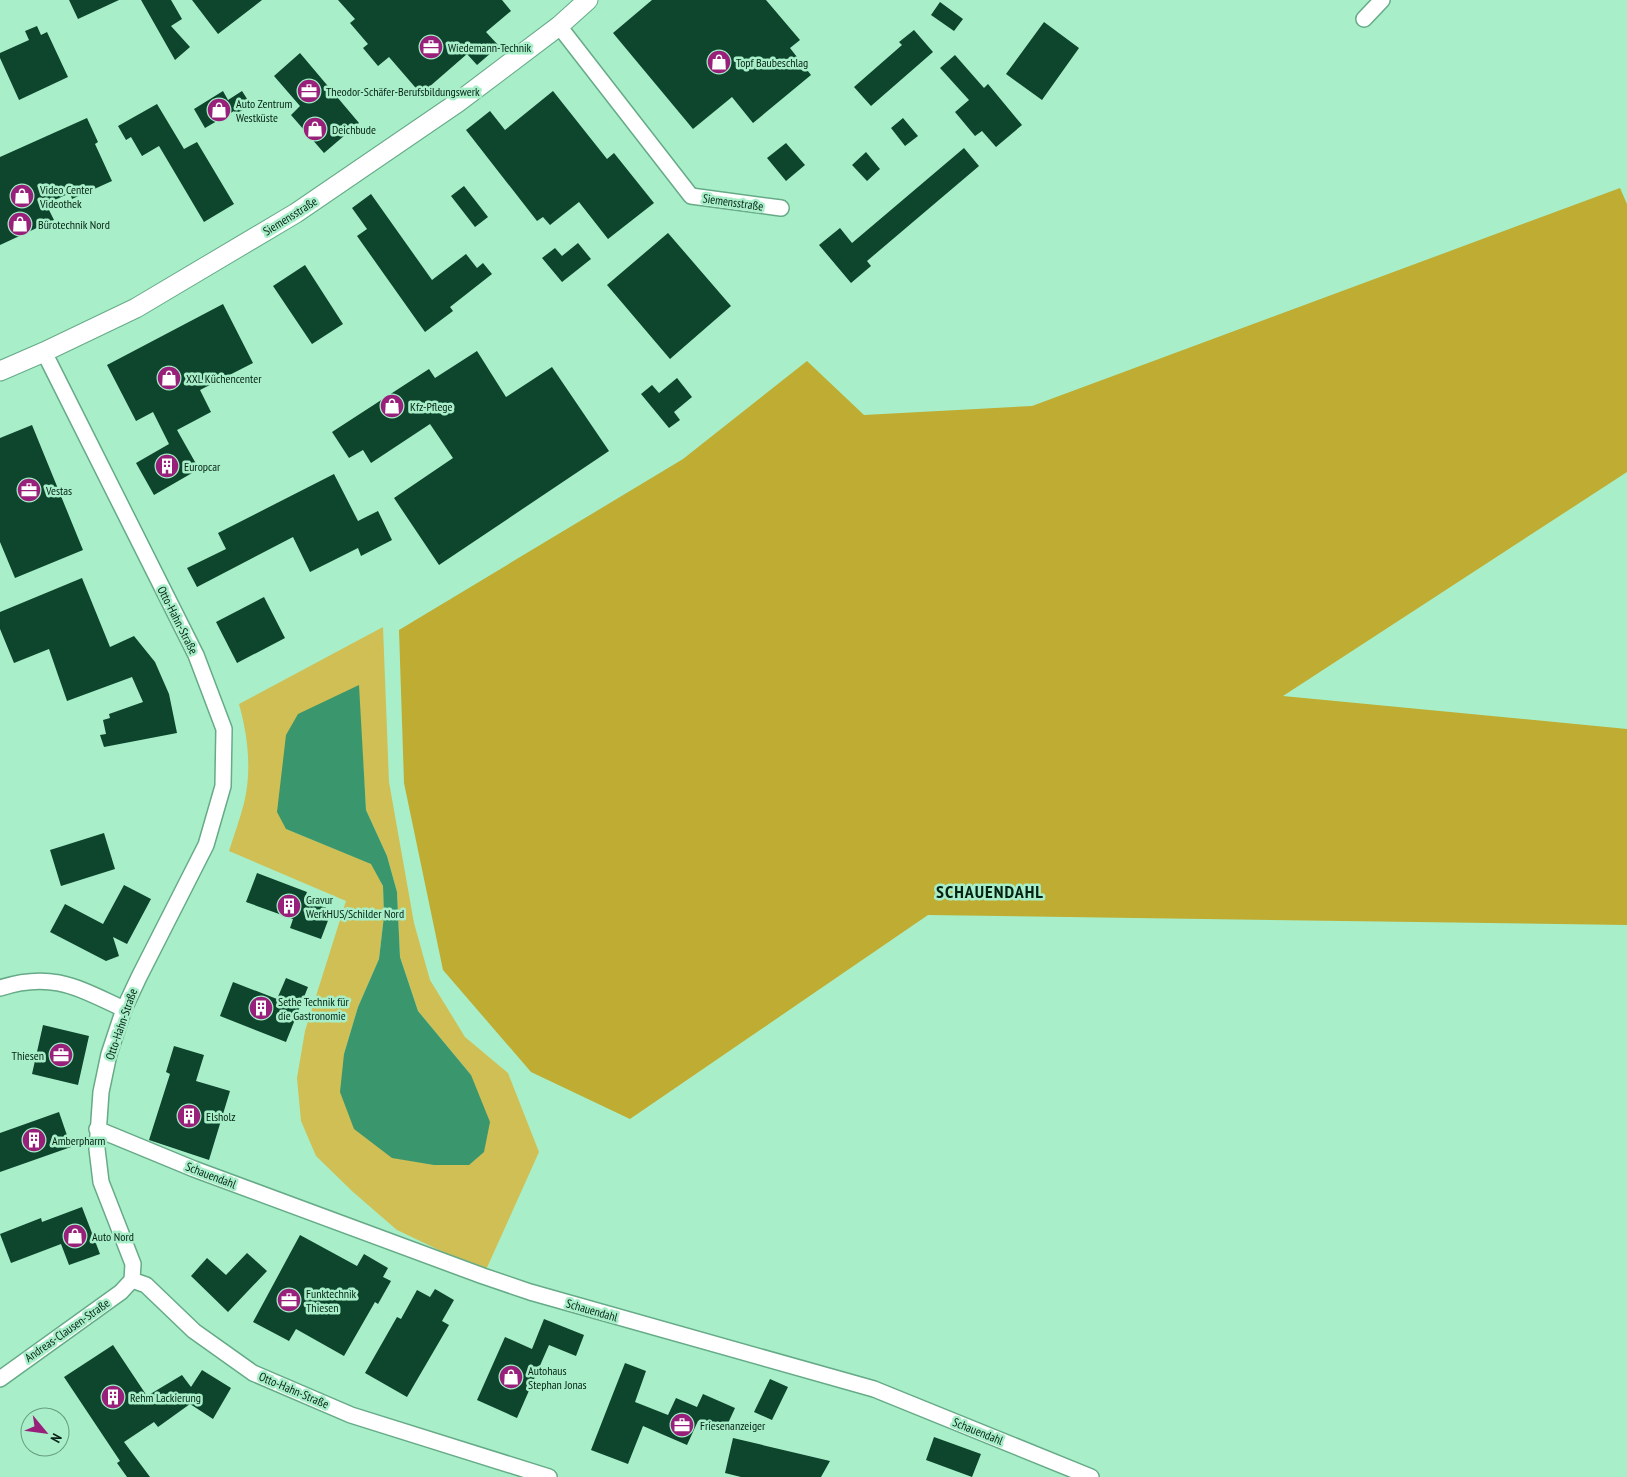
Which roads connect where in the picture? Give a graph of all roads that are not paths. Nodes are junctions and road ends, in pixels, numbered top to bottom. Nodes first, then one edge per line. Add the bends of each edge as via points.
1 (588, 0) edge
2 (1382, 0) edge
3 (1364, 20) dead end
4 (559, 26) junction
5 (781, 208) dead end
6 (44, 352) junction
7 (0, 371) edge
8 (0, 988) edge
9 (124, 1009) junction
10 (97, 1129) junction
11 (132, 1280) junction
12 (0, 1379) edge
13 (549, 1477) edge
14 (1091, 1477) edge

1 - 4 street, Siemensstraße
2 - 3 street
4 - 5 street, Siemensstraße via 691,196
4 - 6 street, Siemensstraße via 456,103 296,213 136,308
6 - 7 street, Siemensstraße
6 - 9 street, Otto-Hahn-Straße via 196,654 224,729 222,786 206,845
8 - 9 street via 24,981 60,982
9 - 10 street, Otto-Hahn-Straße via 107,1064
10 - 11 street, Otto-Hahn-Straße via 101,1182 134,1264
10 - 14 street, Schauendahl via 194,1169 530,1292 874,1389
11 - 12 street, Andreas-Clausen-Straße via 121,1292
11 - 13 street, Otto-Hahn-Straße via 146,1285 194,1331 253,1373 351,1415

